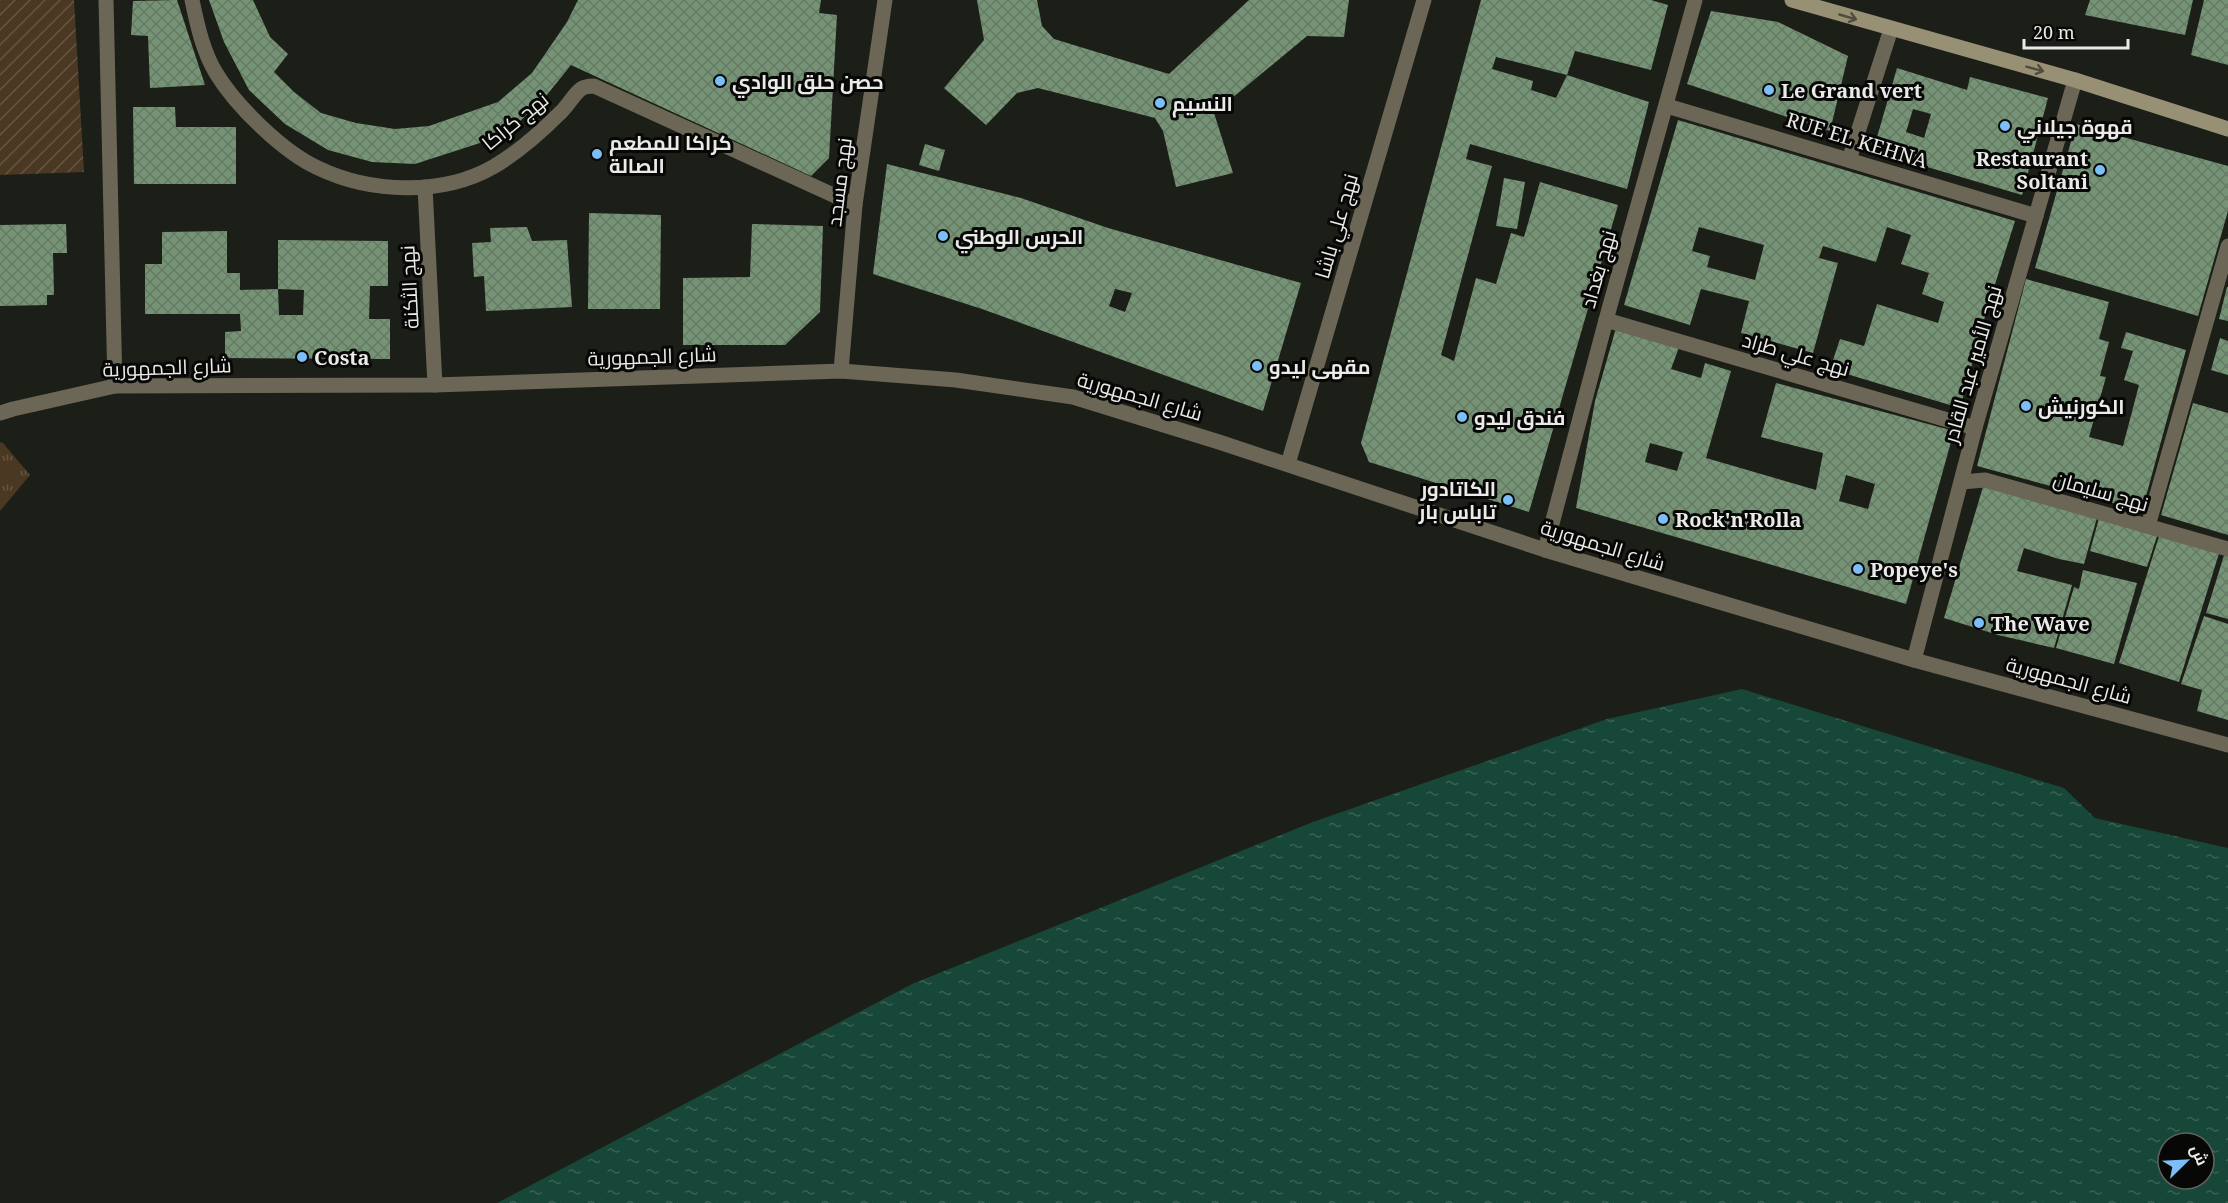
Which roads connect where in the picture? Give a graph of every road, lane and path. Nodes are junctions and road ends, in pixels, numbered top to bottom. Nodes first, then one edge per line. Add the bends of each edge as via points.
1 (106, 0) edge
2 (192, 0) edge
3 (885, 0) edge
4 (1425, 0) edge
5 (1695, 0) edge
6 (1792, 0) edge
7 (1891, 29) junction
8 (2075, 80) junction
9 (1667, 106) junction
10 (2228, 129) edge
11 (1849, 159) junction
12 (425, 187) junction
13 (855, 205) junction
14 (2036, 216) junction
15 (2228, 246) edge
16 (1606, 320) junction
17 (841, 371) junction
18 (435, 385) junction
19 (115, 386) junction
20 (0, 414) edge
21 (1975, 428) junction
22 (1288, 464) junction
23 (1961, 482) junction
24 (2148, 526) junction
25 (2228, 549) edge
26 (1545, 550) junction
27 (1914, 660) junction
28 (2228, 745) edge

1 - 19 street
2 - 12 street, نهج كراكا via 197,26 215,72 275,139 317,168 372,187
3 - 13 street, نهج مسجد
4 - 22 street, نهج علي باشا
5 - 9 street, نهج بغداد
6 -> 7 street
7 -> 8 street
7 - 11 street
8 - 10 street
8 - 14 street, نهج الأمير عبد القادر
9 - 11 street, RUE EL KEHNA
9 - 16 street, نهج بغداد
11 - 14 street, RUE EL KEHNA
12 - 13 street, نهج كراكا via 458,181 493,167 554,118 581,89 594,86
12 - 18 street, نهج الثكنة
13 - 17 street, نهج مسجد
14 - 21 street, نهج الأمير عبد القادر
15 - 24 street
16 - 21 street, نهج علي طراد
16 - 26 street, نهج بغداد
17 - 18 street, شارع الجمهورية
17 - 22 street, شارع الجمهورية via 956,380 1073,397
18 - 19 street, شارع الجمهورية
19 - 20 street, شارع الجمهورية
21 - 23 street, نهج الأمير عبد القادر
22 - 26 street, شارع الجمهورية
23 - 24 street, نهج سليمان via 1984,480
23 - 27 street, نهج الأمير عبد القادر
24 - 25 street, نهج سليمان
26 - 27 street, شارع الجمهورية
27 - 28 street, شارع الجمهورية

